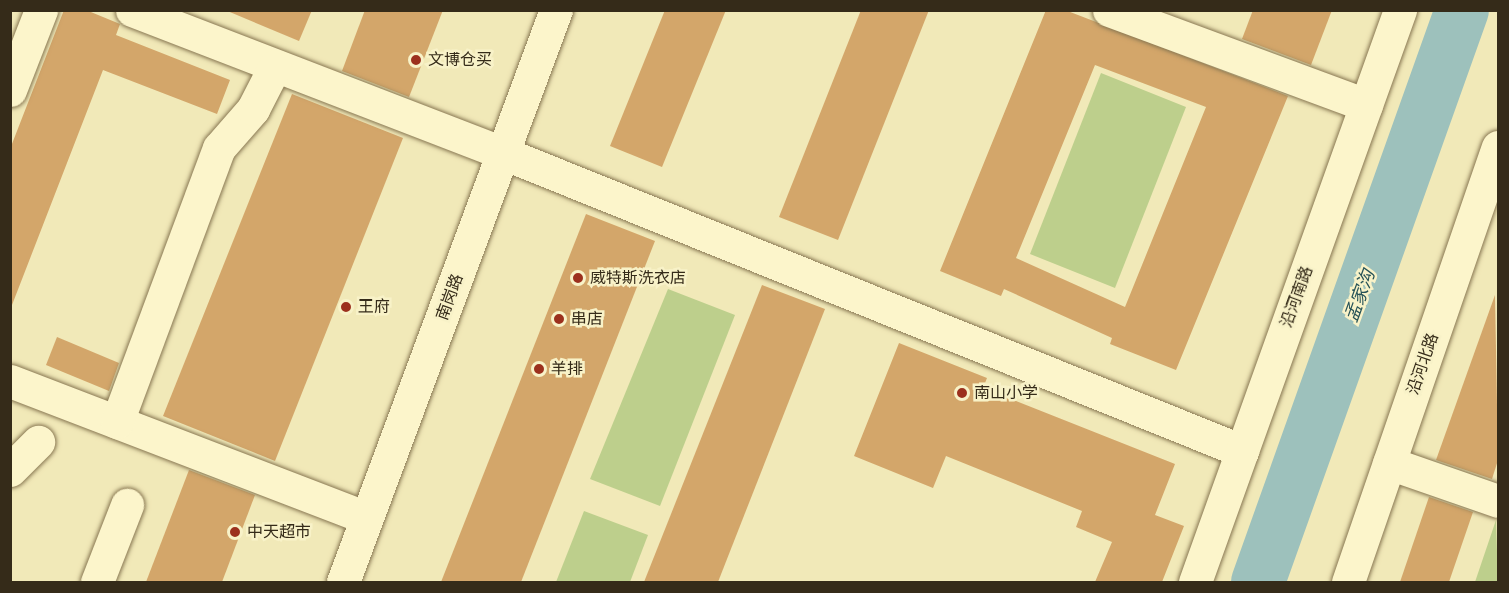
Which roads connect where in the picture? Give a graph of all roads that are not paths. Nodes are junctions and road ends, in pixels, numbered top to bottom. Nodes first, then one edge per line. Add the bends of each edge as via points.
1 (41, 10) edge
2 (132, 10) edge
3 (556, 10) edge
4 (1109, 10) edge
5 (1400, 10) edge
6 (275, 66) junction
7 (10, 90) edge
8 (1366, 105) junction
9 (1498, 147) edge
10 (503, 153) junction
11 (1488, 212) edge
12 (10, 381) edge
13 (117, 422) junction
14 (38, 442) dead end
15 (1242, 452) junction
16 (1389, 463) junction
17 (10, 470) edge
18 (1498, 501) edge
19 (127, 505) dead end
20 (367, 518) junction
21 (97, 582) edge
22 (343, 582) edge
23 (1194, 582) edge
24 (1348, 582) edge

1 - 7 street
2 - 6 street
3 - 10 street, 南岗路
4 - 8 street
5 - 8 street, 沿河南路
6 - 10 street
6 - 13 street via 253,109 219,148
8 - 15 street, 沿河南路
9 - 11 street, 沿河北路
10 - 15 street
10 - 20 street, 南岗路
11 - 16 street, 沿河北路
12 - 13 street
13 - 20 street
14 - 17 street
15 - 23 street, 沿河南路
16 - 18 street
16 - 24 street, 沿河北路
19 - 21 street
20 - 22 street, 南岗路

